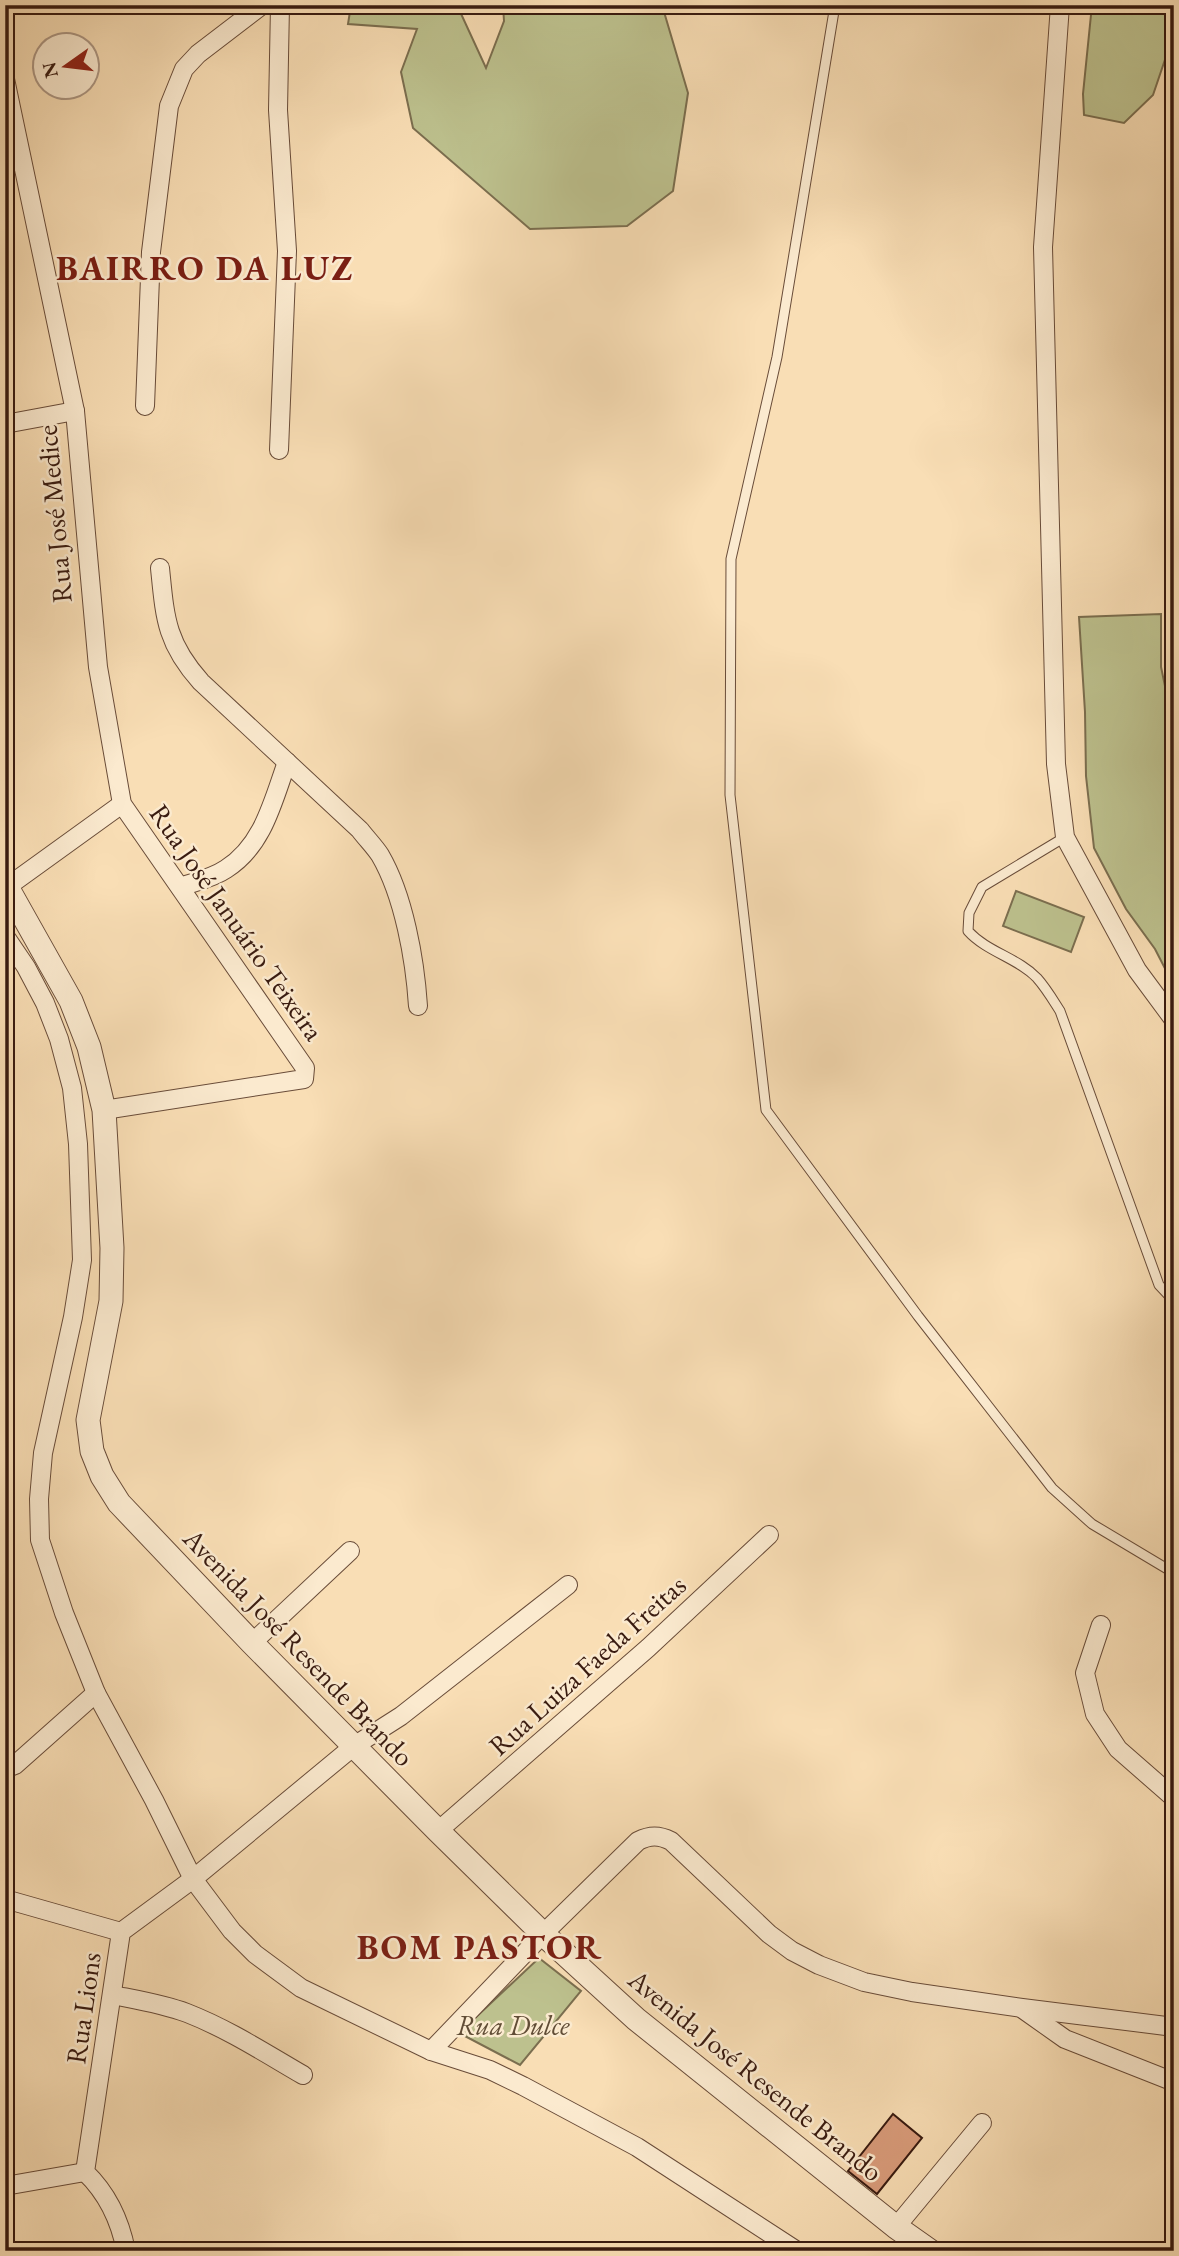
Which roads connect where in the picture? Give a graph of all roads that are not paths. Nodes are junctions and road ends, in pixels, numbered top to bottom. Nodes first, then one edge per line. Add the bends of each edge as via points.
1 (262, 5) edge
2 (281, 5) edge
3 (835, 5) edge
4 (1060, 5) edge
5 (5, 79) edge
6 (145, 406) dead end
7 (75, 411) junction
8 (5, 424) edge
9 (279, 450) dead end
10 (160, 568) dead end
11 (287, 762) junction
12 (122, 804) junction
13 (1065, 837) junction
14 (6, 884) edge
15 (180, 887) junction
16 (5, 936) edge
17 (418, 1006) dead end
18 (1174, 1020) edge
19 (104, 1110) junction
20 (1174, 1301) edge
21 (769, 1535) dead end
22 (350, 1551) dead end
23 (1174, 1573) edge
24 (568, 1585) dead end
25 (1101, 1625) dead end
26 (252, 1643) junction
27 (96, 1693) junction
28 (354, 1746) junction
29 (5, 1769) edge
30 (1174, 1798) edge
31 (438, 1831) junction
32 (193, 1879) junction
33 (5, 1899) edge
34 (121, 1932) junction
35 (544, 1934) junction
36 (113, 1995) junction
37 (1022, 2008) junction
38 (1174, 2027) edge
39 (431, 2051) junction
40 (303, 2075) dead end
41 (1174, 2082) edge
42 (982, 2123) dead end
43 (85, 2172) junction
44 (5, 2186) edge
45 (896, 2227) junction
46 (126, 2251) edge
47 (797, 2251) edge
48 (930, 2251) edge

1 - 6 street via 184,69 169,106 151,252
2 - 9 street via 278,110 287,251
3 - 23 lane via 777,357 731,559 730,795 766,1110 1052,1488 1092,1524
4 - 13 street via 1043,247 1056,764
5 - 7 street, Rua José Medice
7 - 8 street
7 - 12 street, Rua José Medice via 98,667
10 - 11 street via 165,618 183,662
11 - 15 street via 262,831 250,847 224,871
11 - 17 street via 360,830 380,856 406,926
12 - 14 street
12 - 15 street, Rua José Januário Teixeira
13 - 18 street via 1137,970
13 - 20 lane via 982,887 969,913 968,931 1037,978 1060,1011 1159,1285
14 - 19 street, Avenida José Resende Brando via 71,1001 89,1047
15 - 19 street, Rua José Januário Teixeira via 303,1062 306,1074 304,1079
16 - 27 street via 45,1003 72,1088 82,1260 43,1453 40,1540
19 - 26 street, Avenida José Resende Brando via 111,1301 88,1420 92,1451 119,1503
21 - 31 street, Rua Luiza Faeda Freitas via 648,1648
22 - 26 street
24 - 28 street, Rua Lions via 401,1716
25 - 30 street via 1085,1673 1095,1714 1118,1748
26 - 28 street, Avenida José Resende Brando
27 - 29 street
27 - 32 street
28 - 31 street, Avenida José Resende Brando
28 - 32 street, Rua Lions
31 - 35 street, Avenida José Resende Brando
32 - 34 street, Rua Lions
32 - 39 street via 232,1931 301,1988
33 - 34 street
34 - 36 street, Rua Lions
35 - 37 street via 638,1840 658,1836 671,1841 769,1934 819,1965 876,1984
35 - 39 street
35 - 45 street, Avenida José Resende Brando via 636,2019
36 - 40 street via 189,2014
36 - 43 street, Rua Lions
37 - 38 street
37 - 41 street via 1065,2039
39 - 47 street via 490,2070 614,2135
42 - 45 street
43 - 44 street
43 - 46 street via 100,2186 114,2211
45 - 48 street, Avenida José Resende Brando

